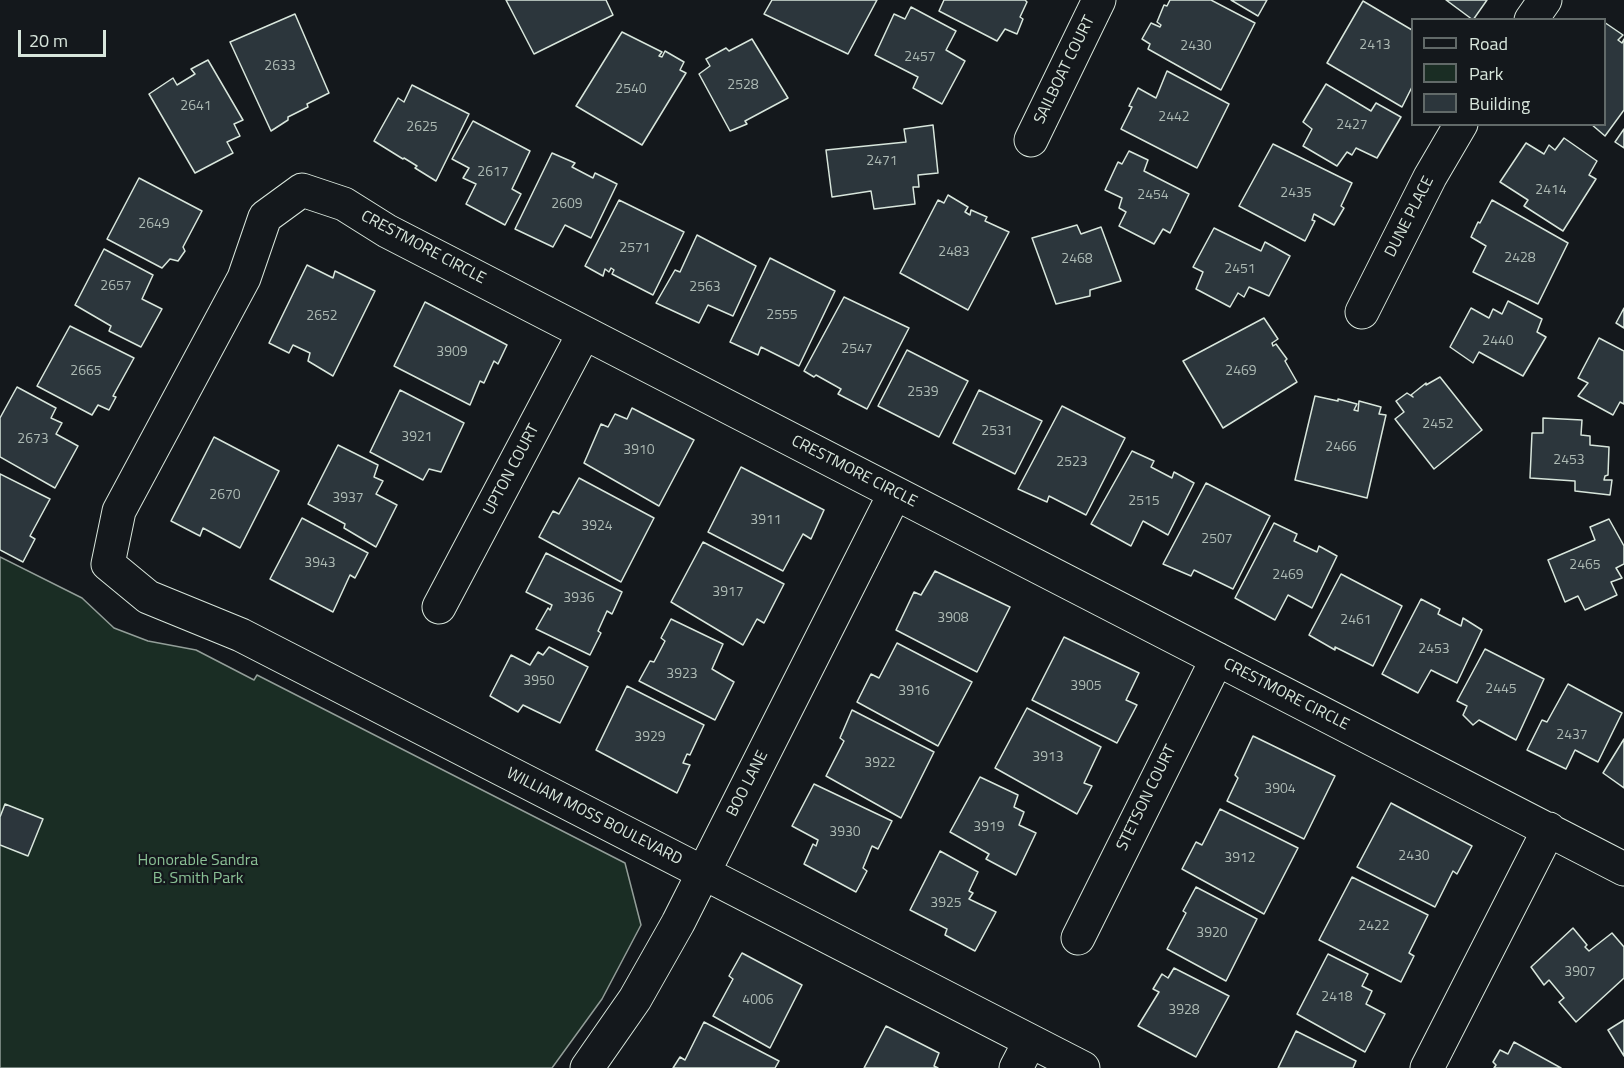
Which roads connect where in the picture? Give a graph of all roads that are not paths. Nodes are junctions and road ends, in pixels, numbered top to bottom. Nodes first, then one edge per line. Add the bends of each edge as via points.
1 (1099, 0) edge
2 (1545, 0) edge
3 (1532, 18) edge
4 (1460, 126) edge
5 (1031, 140) dead end
6 (1362, 312) dead end
7 (584, 333) junction
8 (895, 493) junction
9 (108, 564) joint
10 (439, 607) dead end
11 (1216, 659) junction
12 (1549, 829) junction
13 (1624, 869) edge
14 (703, 873) junction
15 (1078, 938) dead end
16 (1023, 1054) edge
17 (587, 1068) edge
18 (1083, 1068) edge
19 (1427, 1068) edge

1 - 5 street, SAILBOAT COURT
2 - 3 street
4 - 6 street, DUNE PLACE
7 - 8 street, CRESTMORE CIRCLE
7 - 9 street, CRESTMORE CIRCLE via 387,231 344,204 302,190 265,217 244,278 119,511
7 - 10 street, UPTON COURT
8 - 11 street, CRESTMORE CIRCLE
8 - 14 street, BOO LANE
9 - 14 street, WILLIAM MOSS BOULEVARD via 148,597 241,635
11 - 12 street, CRESTMORE CIRCLE
11 - 15 street, STETSON COURT
12 - 13 street, CRESTMORE CIRCLE
12 - 19 street
14 - 16 street, WILLIAM MOSS BOULEVARD
14 - 17 street, BOO LANE via 635,999
16 - 18 street, WILLIAM MOSS BOULEVARD

